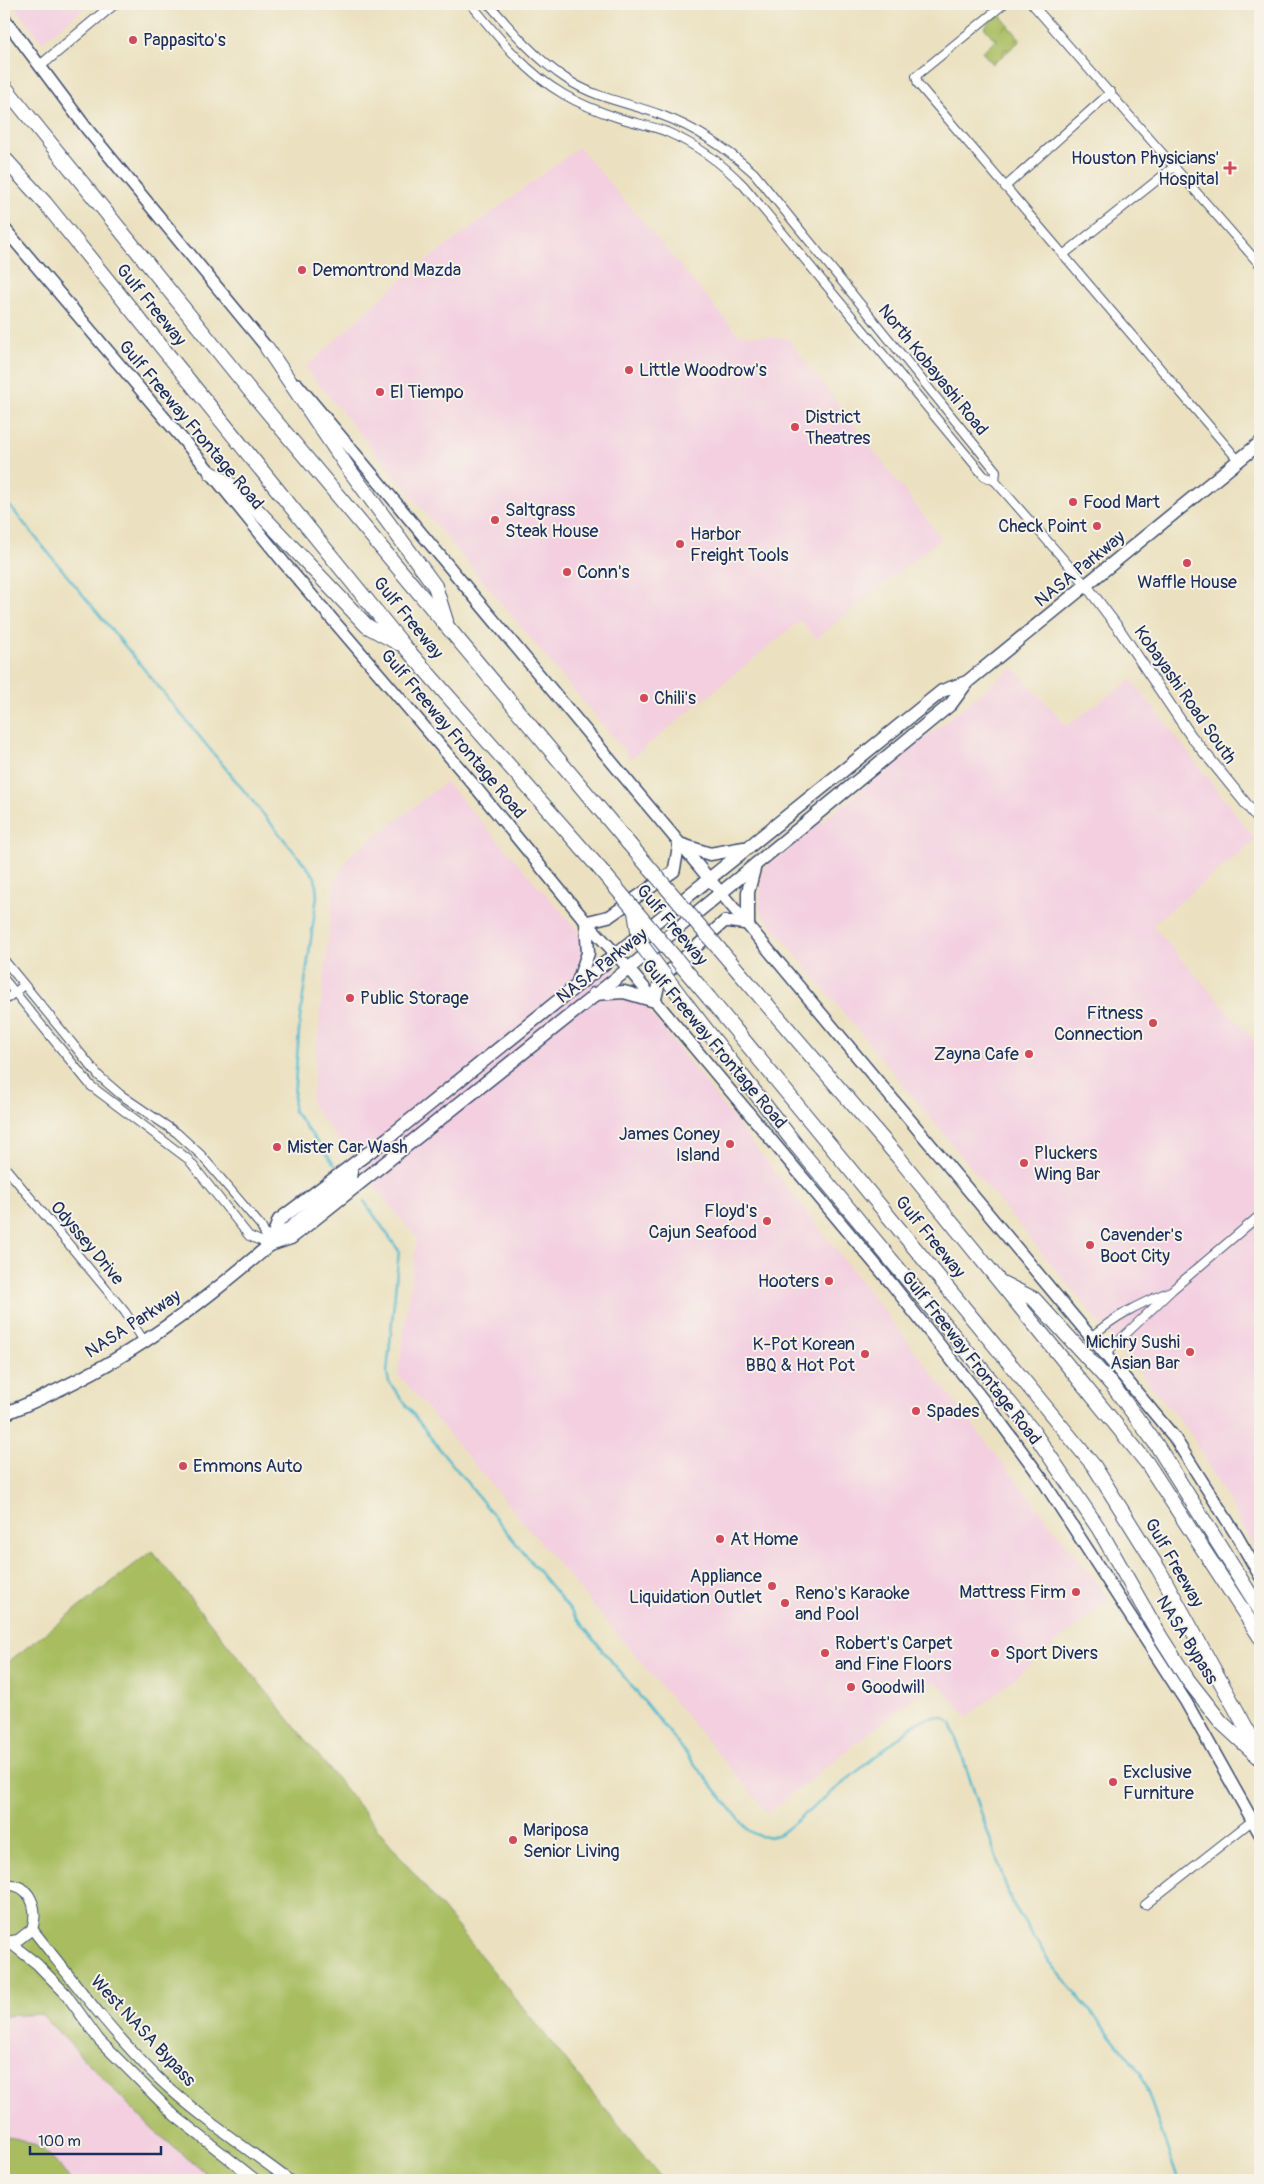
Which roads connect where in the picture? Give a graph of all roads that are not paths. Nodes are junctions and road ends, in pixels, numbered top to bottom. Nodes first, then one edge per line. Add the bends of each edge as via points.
1 (114, 4) edge
2 (471, 4) edge
3 (489, 4) edge
4 (1004, 4) edge
5 (1032, 4) edge
6 (4, 18) edge
7 (506, 25) junction
8 (495, 33) junction
9 (40, 66) junction
10 (4, 88) edge
11 (1111, 92) junction
12 (624, 104) junction
13 (619, 118) junction
14 (4, 145) edge
15 (4, 158) edge
16 (1175, 166) junction
17 (1005, 187) junction
18 (44, 203) junction
19 (4, 228) edge
20 (1062, 255) junction
21 (1260, 265) edge
22 (841, 280) junction
23 (829, 289) junction
24 (267, 348) junction
25 (1260, 443) edge
26 (1239, 461) junction
27 (211, 473) junction
28 (995, 480) junction
29 (1086, 585) junction
30 (449, 629) junction
31 (404, 646) junction
32 (967, 682) junction
33 (1260, 821) edge
34 (679, 844) junction
35 (746, 848) junction
36 (756, 864) junction
37 (708, 878) junction
38 (720, 893) junction
39 (635, 911) junction
40 (586, 922) junction
41 (748, 924) junction
42 (616, 954) junction
43 (4, 960) edge
44 (628, 969) junction
45 (4, 979) edge
46 (24, 985) junction
47 (577, 986) junction
48 (15, 993) junction
49 (594, 994) junction
50 (4, 1001) edge
51 (655, 1001) junction
52 (388, 1138) junction
53 (400, 1153) junction
54 (4, 1166) edge
55 (1260, 1215) edge
56 (270, 1245) junction
57 (996, 1280) junction
58 (1172, 1290) junction
59 (1091, 1337) junction
60 (144, 1341) junction
61 (1105, 1354) junction
62 (4, 1414) edge
63 (1260, 1576) edge
64 (1260, 1610) edge
65 (1260, 1637) edge
66 (1260, 1752) edge
67 (1260, 1758) edge
68 (1253, 1820) junction
69 (1260, 1834) edge
70 (5, 1883) edge
71 (1145, 1905) dead end
72 (32, 1928) junction
73 (6, 1942) edge
74 (256, 2180) edge
75 (290, 2180) edge

1 - 9 street
2 - 8 street, North Kobayashi Road
3 - 7 street, North Kobayashi Road
4 - 17 street via 916,79
5 - 11 street
6 - 9 main road
7 - 8 street
7 - 12 street, North Kobayashi Road via 538,58 569,81
8 - 13 street, North Kobayashi Road via 512,55 541,79 564,94
9 - 24 main road via 87,129
10 - 30 highway, Gulf Freeway
11 - 16 street
11 - 17 street
12 - 13 street
12 - 22 street, North Kobayashi Road via 682,123 713,139 739,160 754,173
13 - 23 street, North Kobayashi Road via 666,132 710,154 744,186
14 - 18 highway
15 - 18 highway, Gulf Freeway
16 - 20 street
16 - 21 street
17 - 20 street
18 - 31 highway, Gulf Freeway
19 - 27 main road, Gulf Freeway Frontage Road
20 - 26 street
22 - 23 street
22 - 28 street, North Kobayashi Road via 996,471
23 - 28 street, North Kobayashi Road via 984,476
24 - 30 highway via 348,468 436,586
24 - 34 main road
25 - 26 main road, NASA Parkway
26 - 29 main road, NASA Parkway
27 - 31 highway via 236,488 367,626
27 - 40 main road, Gulf Freeway Frontage Road
28 - 29 street, North Kobayashi Road
29 - 32 main road, NASA Parkway
29 - 33 street, Kobayashi Road South via 1191,736
30 - 57 highway, Gulf Freeway, bridge via 899,1158
31 - 39 highway, Gulf Freeway, bridge
32 - 35 main road, NASA Parkway via 942,691
32 - 36 main road, NASA Parkway via 951,704
34 - 35 main road via 710,854
34 - 37 main road
34 - 40 main road via 674,871 610,916
35 - 37 main road, NASA Parkway
36 - 38 main road, NASA Parkway
36 - 41 main road via 748,892
37 - 38 main road
37 - 42 main road, NASA Parkway
38 - 41 main road
38 - 44 main road, NASA Parkway
39 - 66 highway, Gulf Freeway, bridge via 1094,1466 1159,1570
39 - 67 highway, NASA Bypass, bridge via 640,944 796,1145 1032,1430 1099,1529 1188,1680 1221,1722
40 - 42 main road, Gulf Freeway Frontage Road
40 - 47 main road via 588,953
41 - 51 main road via 724,921 660,980
41 - 59 main road
42 - 44 main road, Gulf Freeway Frontage Road
42 - 47 main road, NASA Parkway
43 - 46 street
44 - 49 main road, NASA Parkway
44 - 51 main road, Gulf Freeway Frontage Road
45 - 48 street
46 - 48 street
46 - 56 street via 99,1076 201,1155 261,1226
47 - 52 main road, NASA Parkway
48 - 50 street
48 - 56 street via 91,1086 185,1156 249,1236
49 - 51 main road via 624,992
49 - 53 main road, NASA Parkway
51 - 68 main road, Gulf Freeway Frontage Road via 891,1283 1042,1479 1186,1702
52 - 53 main road
52 - 56 main road, NASA Parkway via 278,1220
53 - 56 main road, NASA Parkway via 290,1238
54 - 60 street, Odyssey Drive via 125,1312
55 - 58 street
56 - 60 main road, NASA Parkway
57 - 64 highway via 1034,1299 1113,1386 1156,1444
57 - 65 highway, Gulf Freeway via 1146,1462
58 - 59 street via 1130,1308
58 - 61 street
59 - 61 main road
60 - 62 main road, NASA Parkway via 61,1389
61 - 63 main road via 1174,1437
68 - 69 main road, Gulf Freeway Frontage Road
68 - 71 street
70 - 72 street via 26,1891 32,1899 35,1918
72 - 73 street, West NASA Bypass via 18,1940
72 - 75 street, West NASA Bypass via 112,2028 157,2077 203,2116
73 - 74 street, West NASA Bypass via 38,1964 66,1994 99,2040 175,2116

